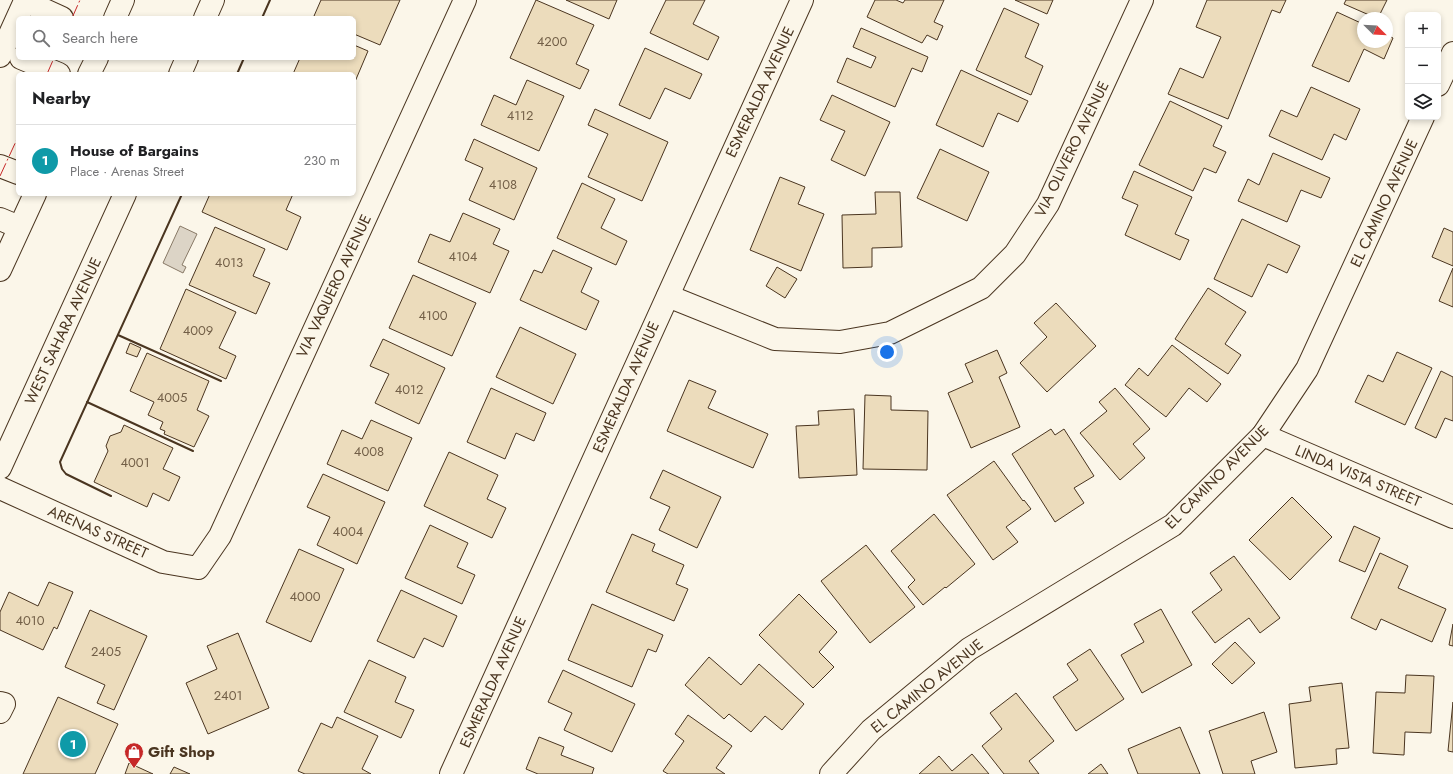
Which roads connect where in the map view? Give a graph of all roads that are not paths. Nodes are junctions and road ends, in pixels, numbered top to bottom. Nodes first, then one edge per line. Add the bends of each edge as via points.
1 (123, 0) edge
2 (213, 0) edge
3 (465, 0) edge
4 (802, 0) edge
5 (1142, 0) edge
6 (21, 16) edge
7 (58, 16) edge
8 (116, 16) edge
9 (206, 16) edge
10 (16, 33) edge
11 (1453, 53) edge
12 (10, 55) edge
13 (23, 60) edge
14 (96, 60) edge
15 (186, 60) edge
16 (54, 72) edge
17 (90, 72) edge
18 (181, 72) edge
19 (1438, 84) edge
20 (1422, 120) edge
21 (0, 166) edge
22 (16, 172) edge
23 (33, 196) edge
24 (124, 196) edge
25 (10, 223) edge
26 (0, 270) edge
27 (668, 296) junction
28 (1263, 435) junction
29 (0, 468) edge
30 (0, 488) edge
31 (1453, 517) edge
32 (198, 568) joint
33 (0, 703) edge
34 (0, 712) edge
35 (451, 774) edge
36 (831, 774) edge

1 - 8 street
2 - 9 street
3 - 32 street, VIA VAQUERO AVENUE via 220,536
4 - 27 street, ESMERALDA AVENUE
5 - 27 street, VIA OLIVERO AVENUE via 1048,204 1015,254 981,288 890,333 840,342 774,339
6 - 7 street via 25,1
10 - 12 street
11 - 19 street
13 - 16 street
14 - 17 street
15 - 18 street
20 - 28 street, EL CAMINO AVENUE via 1307,369
21 - 22 street
23 - 25 street
24 - 29 street, WEST SAHARA AVENUE
25 - 26 street
27 - 35 street, ESMERALDA AVENUE
28 - 31 street, LINDA VISTA STREET
28 - 36 street, EL CAMINO AVENUE via 1173,525 969,649 871,730
30 - 32 street, ARENAS STREET via 163,562
33 - 34 street via 4,704

